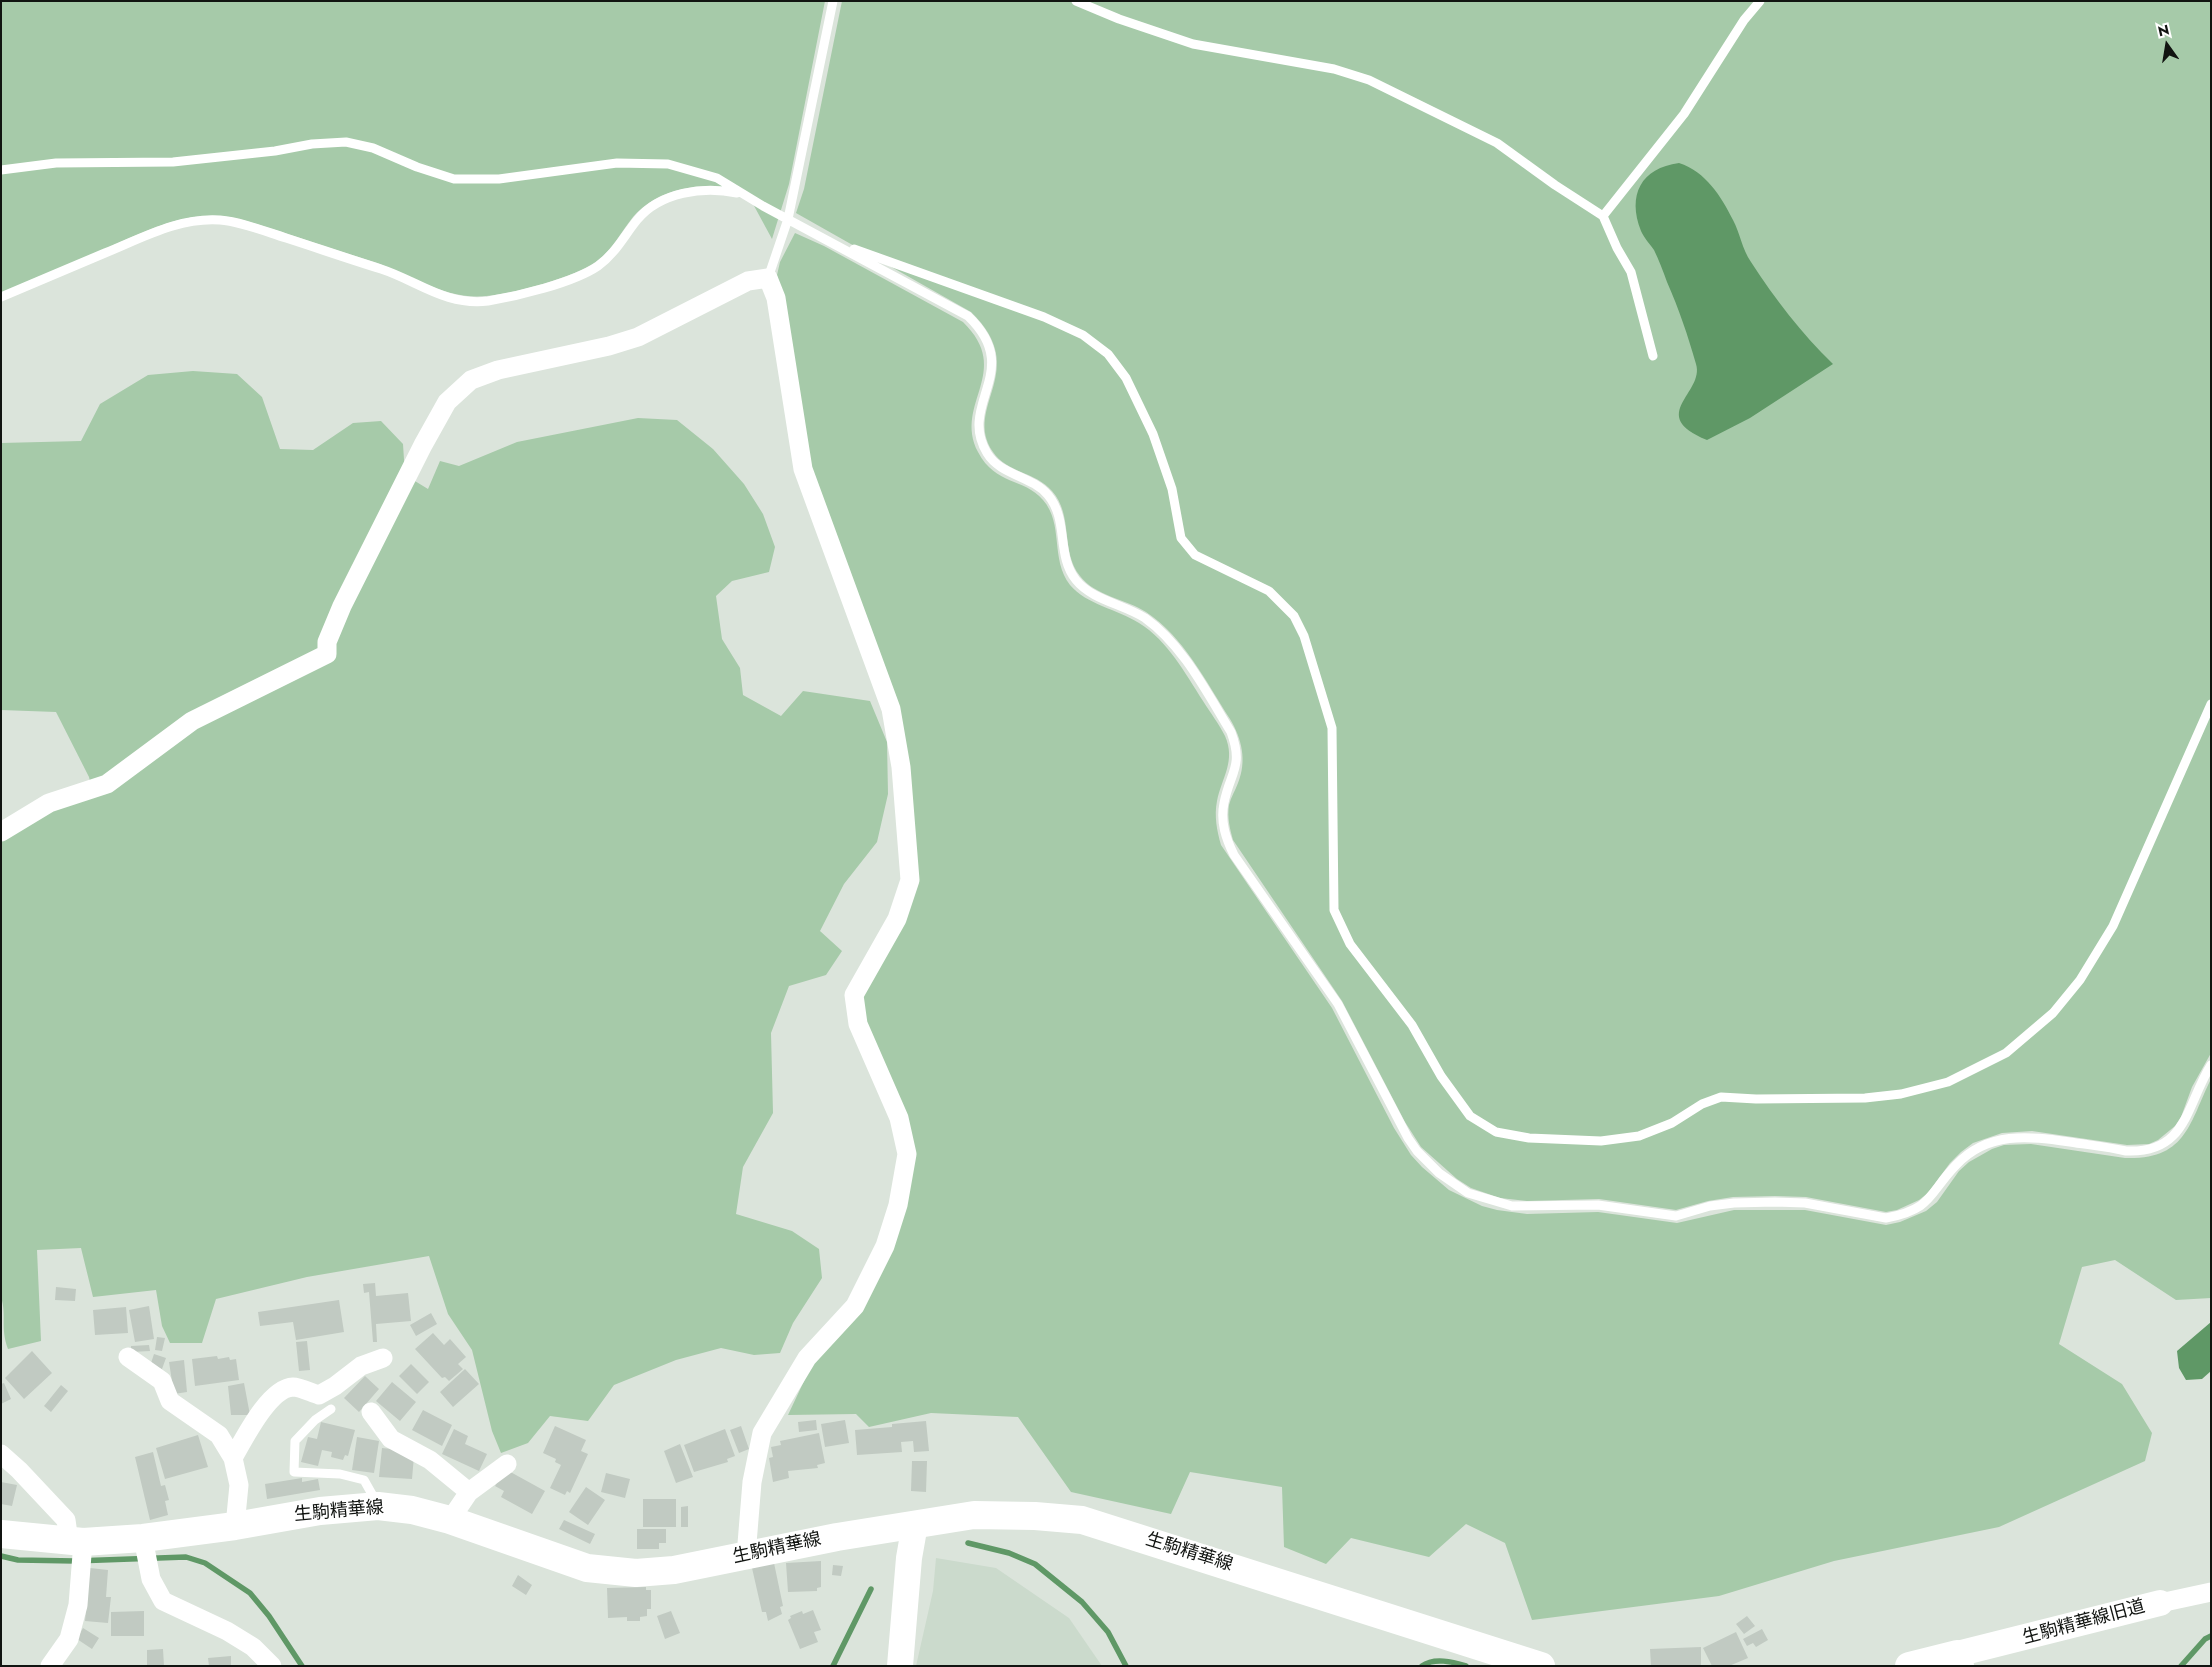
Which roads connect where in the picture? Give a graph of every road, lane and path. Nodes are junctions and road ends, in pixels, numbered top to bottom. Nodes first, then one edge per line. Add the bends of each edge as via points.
1 (833, 1) edge
2 (1076, 1) edge
3 (1760, 1) edge
4 (1, 170) edge
5 (744, 195) junction
6 (1603, 216) junction
7 (788, 219) junction
8 (828, 240) junction
9 (768, 278) junction
10 (1, 297) edge
11 (1653, 356) dead end
12 (2211, 704) edge
13 (1, 832) edge
14 (2211, 1065) edge
15 (128, 1357) dead end
16 (383, 1358) dead end
17 (331, 1409) dead end
18 (371, 1412) dead end
19 (1, 1454) edge
20 (233, 1458) junction
21 (507, 1464) dead end
22 (469, 1492) junction
23 (378, 1506) junction
24 (450, 1520) junction
25 (914, 1524) junction
26 (235, 1526) junction
27 (1, 1534) edge
28 (144, 1538) junction
29 (76, 1542) junction
30 (746, 1556) junction
31 (2211, 1592) edge
32 (2160, 1603) joint
33 (1959, 1660) edge
34 (50, 1666) edge
35 (272, 1666) edge
36 (900, 1666) edge
37 (1542, 1666) edge
38 (1910, 1666) edge

1 - 7 lane
2 - 6 lane via 1192,44 1334,69 1369,80 1497,142 1555,186
3 - 6 lane via 1744,20 1684,114
4 - 5 lane via 56,163 173,162 346,142 373,148 454,179 499,179 617,162 668,164 717,178
5 - 7 lane
5 - 10 lane via 711,190 665,199 638,219 610,256 586,274 487,301 468,301 436,294 385,270 220,220 201,220 168,227
6 - 11 lane via 1631,272
7 - 8 lane
7 - 9 lane
8 - 12 lane via 1044,317 1083,335 1117,365 1153,434 1172,489 1178,527 1187,547 1203,560 1269,591 1300,626 1332,728 1334,910 1350,944 1412,1025 1441,1076 1470,1116 1496,1132 1529,1138 1620,1140 1656,1130 1721,1097 1866,1098 1901,1094 1948,1082 2006,1053 2053,1013 2080,980 2113,926
8 - 14 lane via 968,316 982,333 988,344 992,366 978,427 988,455 1001,469 1038,486 1053,502 1061,522 1066,562 1076,581 1084,589 1127,608 1156,627 1187,664 1231,732 1236,768 1222,816 1228,843 1338,1004 1408,1138 1453,1184 1485,1199 1512,1206 1598,1205 1676,1216 1710,1206 1775,1202 1805,1203 1886,1218 1922,1205 1964,1156 2003,1138 2031,1137 2126,1151 2144,1151 2161,1145 2180,1130
9 - 13 street via 748,281 638,337 498,370 471,380 447,402 423,445 342,606 327,642 327,654 192,721 107,784 50,803
9 - 30 street via 776,298 803,469 890,708 901,767 910,880 897,919 854,995 858,1024 899,1118 907,1154 898,1205 886,1246 855,1306 807,1358 762,1434 752,1482
15 - 20 street via 162,1381 170,1401 219,1434
16 - 20 street via 361,1366 319,1395 293,1387 277,1393
17 - 23 lane via 295,1441 294,1472 340,1474 364,1480
18 - 22 street via 391,1439 430,1460
19 - 29 street via 66,1520
20 - 26 street via 239,1485
21 - 22 street
22 - 24 street
23 - 24 main road, 生駒精華線 via 412,1510
23 - 26 main road, 生駒精華線 via 320,1511
24 - 30 main road, 生駒精華線 via 587,1568 636,1573 674,1570
25 - 30 main road, 生駒精華線
25 - 36 street via 908,1558
25 - 37 main road, 生駒精華線 via 974,1515 1082,1520
26 - 28 main road, 生駒精華線
27 - 29 main road, 生駒精華線
28 - 29 main road, 生駒精華線
28 - 35 street via 151,1579 163,1600 247,1643
29 - 34 street via 78,1605 68,1639
31 - 32 street, 生駒精華線旧道
32 - 33 street, 生駒精華線旧道
33 - 38 main road

